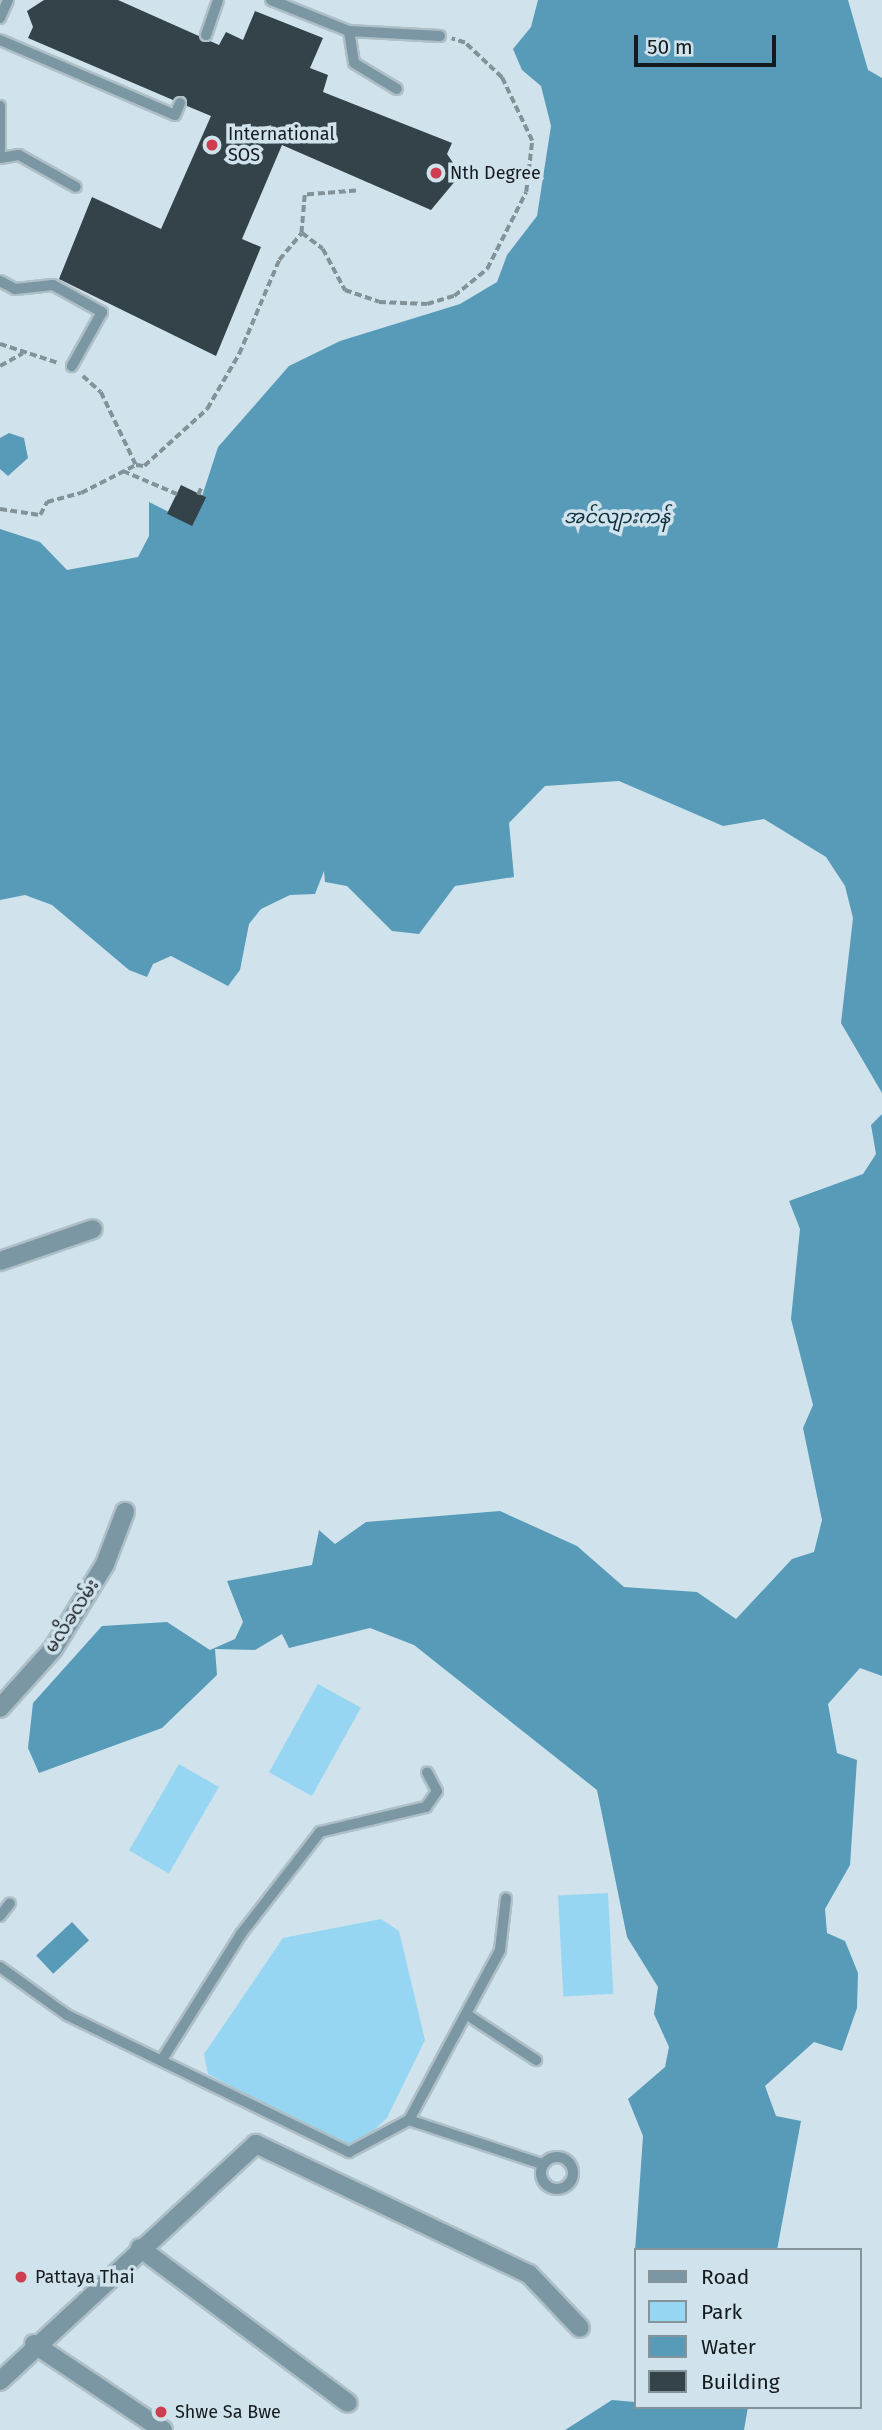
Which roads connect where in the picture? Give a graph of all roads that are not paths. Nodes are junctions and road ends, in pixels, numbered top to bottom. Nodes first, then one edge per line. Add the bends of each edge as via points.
1 (8, 0) edge
2 (218, 0) edge
3 (271, 0) edge
4 (0, 18) edge
5 (348, 31) junction
6 (206, 35) dead end
7 (440, 36) road end
8 (0, 40) edge
9 (397, 89) dead end
10 (180, 103) dead end
11 (0, 106) edge
12 (0, 150) edge
13 (0, 158) edge
14 (76, 187) dead end
15 (0, 281) edge
16 (72, 366) road end
17 (93, 1229) dead end
18 (0, 1261) edge
19 (125, 1512) dead end
20 (0, 1709) edge
21 (428, 1772) dead end
22 (506, 1898) dead end
23 (10, 1903) dead end
24 (0, 1916) edge
25 (0, 1967) edge
26 (466, 2014) junction
27 (163, 2058) junction
28 (537, 2060) dead end
29 (409, 2120) junction
30 (542, 2164) dead end
31 (140, 2248) junction
32 (580, 2328) dead end
33 (34, 2344) junction
34 (0, 2381) edge
35 (348, 2403) dead end
36 (163, 2430) edge

1 - 4 lane
2 - 6 lane
3 - 5 lane
5 - 7 lane
5 - 9 lane via 354,63
8 - 10 lane via 175,115
11 - 12 lane
13 - 14 lane via 19,155
15 - 16 lane via 15,289 53,285 102,312
17 - 18 street
19 - 20 street, မလိခလမ်း via 105,1563 53,1649
21 - 27 lane via 437,1791 426,1807 320,1832 241,1934
22 - 26 lane via 500,1950
23 - 24 lane
25 - 27 lane via 67,2015
26 - 28 lane
26 - 29 lane
27 - 29 lane via 349,2152
29 - 30 lane
31 - 32 street via 256,2144 528,2274
31 - 33 street
31 - 35 street
33 - 34 street
33 - 36 street

